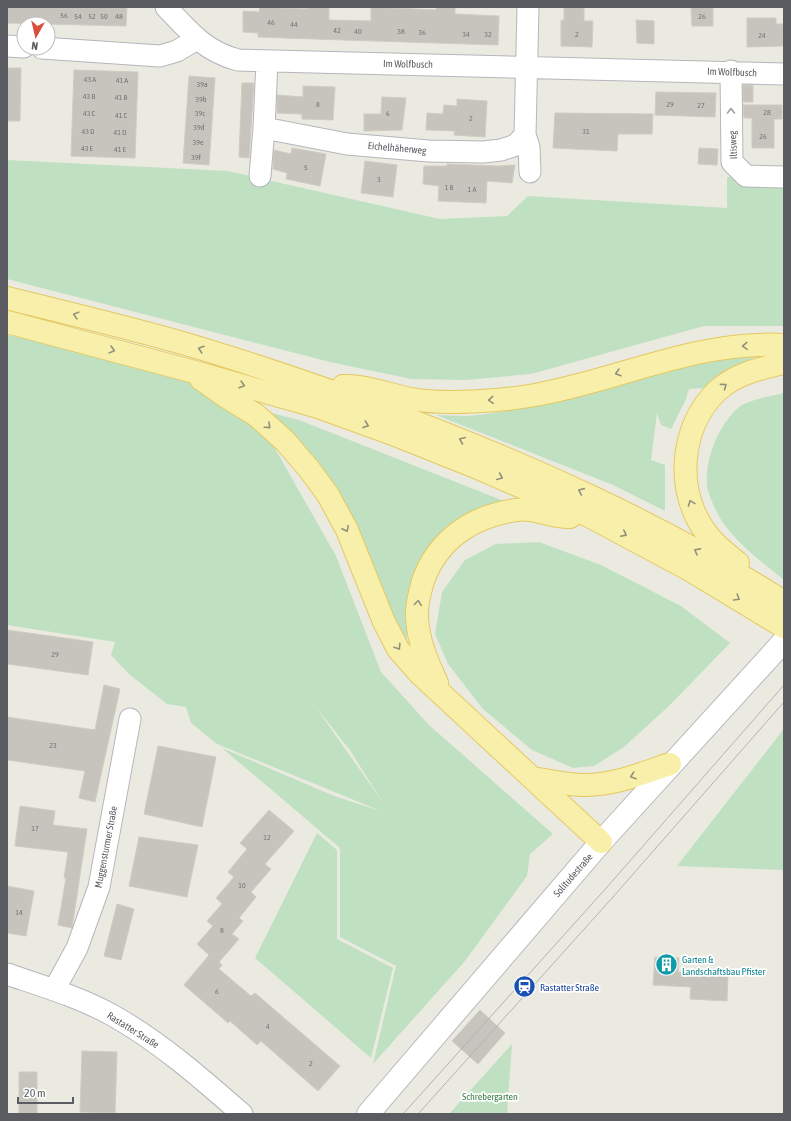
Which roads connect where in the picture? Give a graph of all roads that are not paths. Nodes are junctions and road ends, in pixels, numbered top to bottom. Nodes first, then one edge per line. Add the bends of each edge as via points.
1 (166, 7) edge
2 (528, 7) edge
3 (197, 39) junction
4 (56, 49) edge
5 (267, 61) junction
6 (528, 67) junction
7 (731, 71) junction
8 (784, 74) edge
9 (264, 128) junction
10 (525, 135) junction
11 (530, 172) dead end
12 (260, 176) dead end
13 (784, 177) edge
14 (7, 298) edge
15 (7, 322) edge
16 (784, 345) edge
17 (784, 363) edge
18 (191, 371) junction
19 (318, 386) junction
20 (589, 516) junction
21 (755, 584) junction
22 (784, 602) edge
23 (784, 627) edge
24 (784, 641) edge
25 (442, 693) junction
26 (130, 719) dead end
27 (670, 764) junction
28 (533, 778) junction
29 (601, 842) junction
30 (7, 974) edge
31 (54, 990) junction
32 (242, 1114) edge
33 (368, 1114) edge

1 - 3 street, Im Wolfbusch
2 - 6 street
3 - 4 street via 177,51 160,56
3 - 5 street, Im Wolfbusch via 220,55 238,60
5 - 6 street, Im Wolfbusch
5 - 9 street
6 - 7 street, Im Wolfbusch
6 - 10 street
7 - 8 street, Im Wolfbusch
13 -> 7 street, Iltisweg via 746,176 732,162
9 - 10 street, Eichelhäherweg via 347,144 429,151 502,150 516,145
9 - 12 street
10 - 11 street via 529,147
19 -> 14 main road via 186,344
15 -> 18 main road
16 -> 19 main road via 738,346 699,353 535,395 493,400 413,399 354,386
21 -> 17 main road via 741,565 720,549 695,516 689,498 685,458 688,439 696,422 717,392 734,380 756,370
18 -> 20 main road via 318,407 473,466
18 -> 25 main road via 256,415 309,468 328,495 347,530 384,622 398,649 420,674
21 -> 19 main road via 635,516 530,467
20 -> 23 main road via 690,570
25 -> 20 main road via 425,658 416,615 428,567 438,551 454,534 474,521 495,514 518,509 563,517
21 - 22 main road
24 - 27 main road, Solitudestraße
25 - 28 main road
26 - 31 street, Muggensturmer Straße via 99,887 77,948
27 -> 28 main road via 602,784 574,784
27 - 29 main road, Solitudestraße
28 - 29 main road
29 - 33 main road, Solitudestraße
30 - 31 street, Rastatter Straße
31 - 32 street, Rastatter Straße via 111,1015 173,1055

